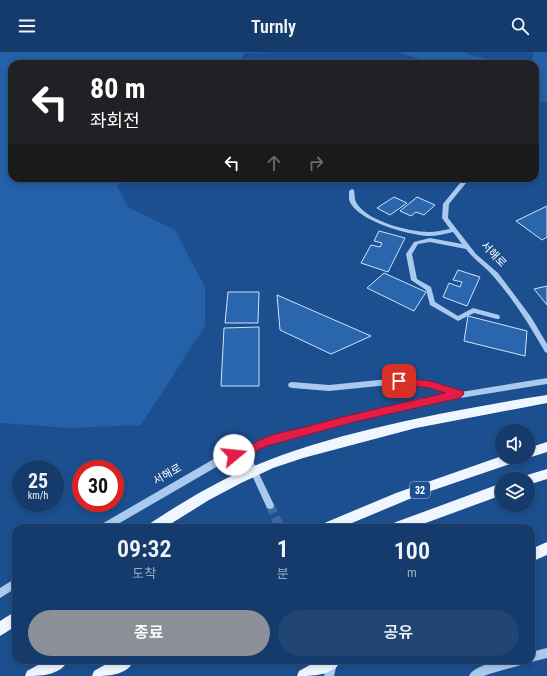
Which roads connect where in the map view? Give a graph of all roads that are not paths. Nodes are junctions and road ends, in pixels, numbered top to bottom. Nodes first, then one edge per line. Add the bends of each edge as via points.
1 (463, 182) edge
2 (352, 191) dead end
3 (453, 230) junction
4 (468, 247) junction
5 (497, 317) dead end
6 (547, 350) edge
7 (547, 381) edge
8 (292, 385) dead end
9 (460, 394) junction
10 (547, 399) edge
11 (547, 447) edge
12 (535, 451) edge
13 (248, 454) junction
14 (495, 464) edge
15 (254, 472) junction
16 (547, 474) edge
17 (535, 478) edge
18 (495, 492) edge
19 (270, 505) tunnel mouth
20 (110, 524) edge
21 (159, 524) edge
22 (334, 524) edge
23 (407, 524) edge
24 (547, 548) edge
25 (535, 554) edge
26 (12, 586) edge
27 (0, 593) edge
28 (12, 621) edge
29 (0, 629) edge
30 (547, 653) edge
31 (535, 656) edge
32 (54, 664) edge
33 (120, 664) edge
34 (326, 664) edge
35 (332, 664) edge
36 (506, 664) edge
37 (32, 676) edge
38 (99, 676) edge
39 (304, 676) edge
40 (329, 676) edge
41 (474, 676) edge

1 - 3 street, 서해로 via 446,204 445,218
2 - 3 street via 352,201 367,216 380,222 407,231 429,234
3 - 4 street, 서해로
4 - 5 street via 430,240 416,243 409,254 414,280 429,289 432,303 458,319 473,310
4 - 6 street, 서해로 via 496,276 529,319
7 - 9 street
8 - 9 street via 329,388 399,381 430,384
9 - 13 street via 361,416 265,442 254,447
10 - 15 main road via 427,420 333,443
11 - 12 main road
13 - 15 street
13 - 20 street, 서해로 via 234,455 216,463
14 - 22 main road, 32 via 355,514
15 - 19 street
15 - 21 main road via 194,502
16 - 17 main road
18 - 23 main road, 32
24 - 25 main road
26 - 27 street
28 - 29 main road
30 - 31 street
32 - 37 main road
33 - 38 main road
34 - 39 main road
35 - 40 street
36 - 41 street

